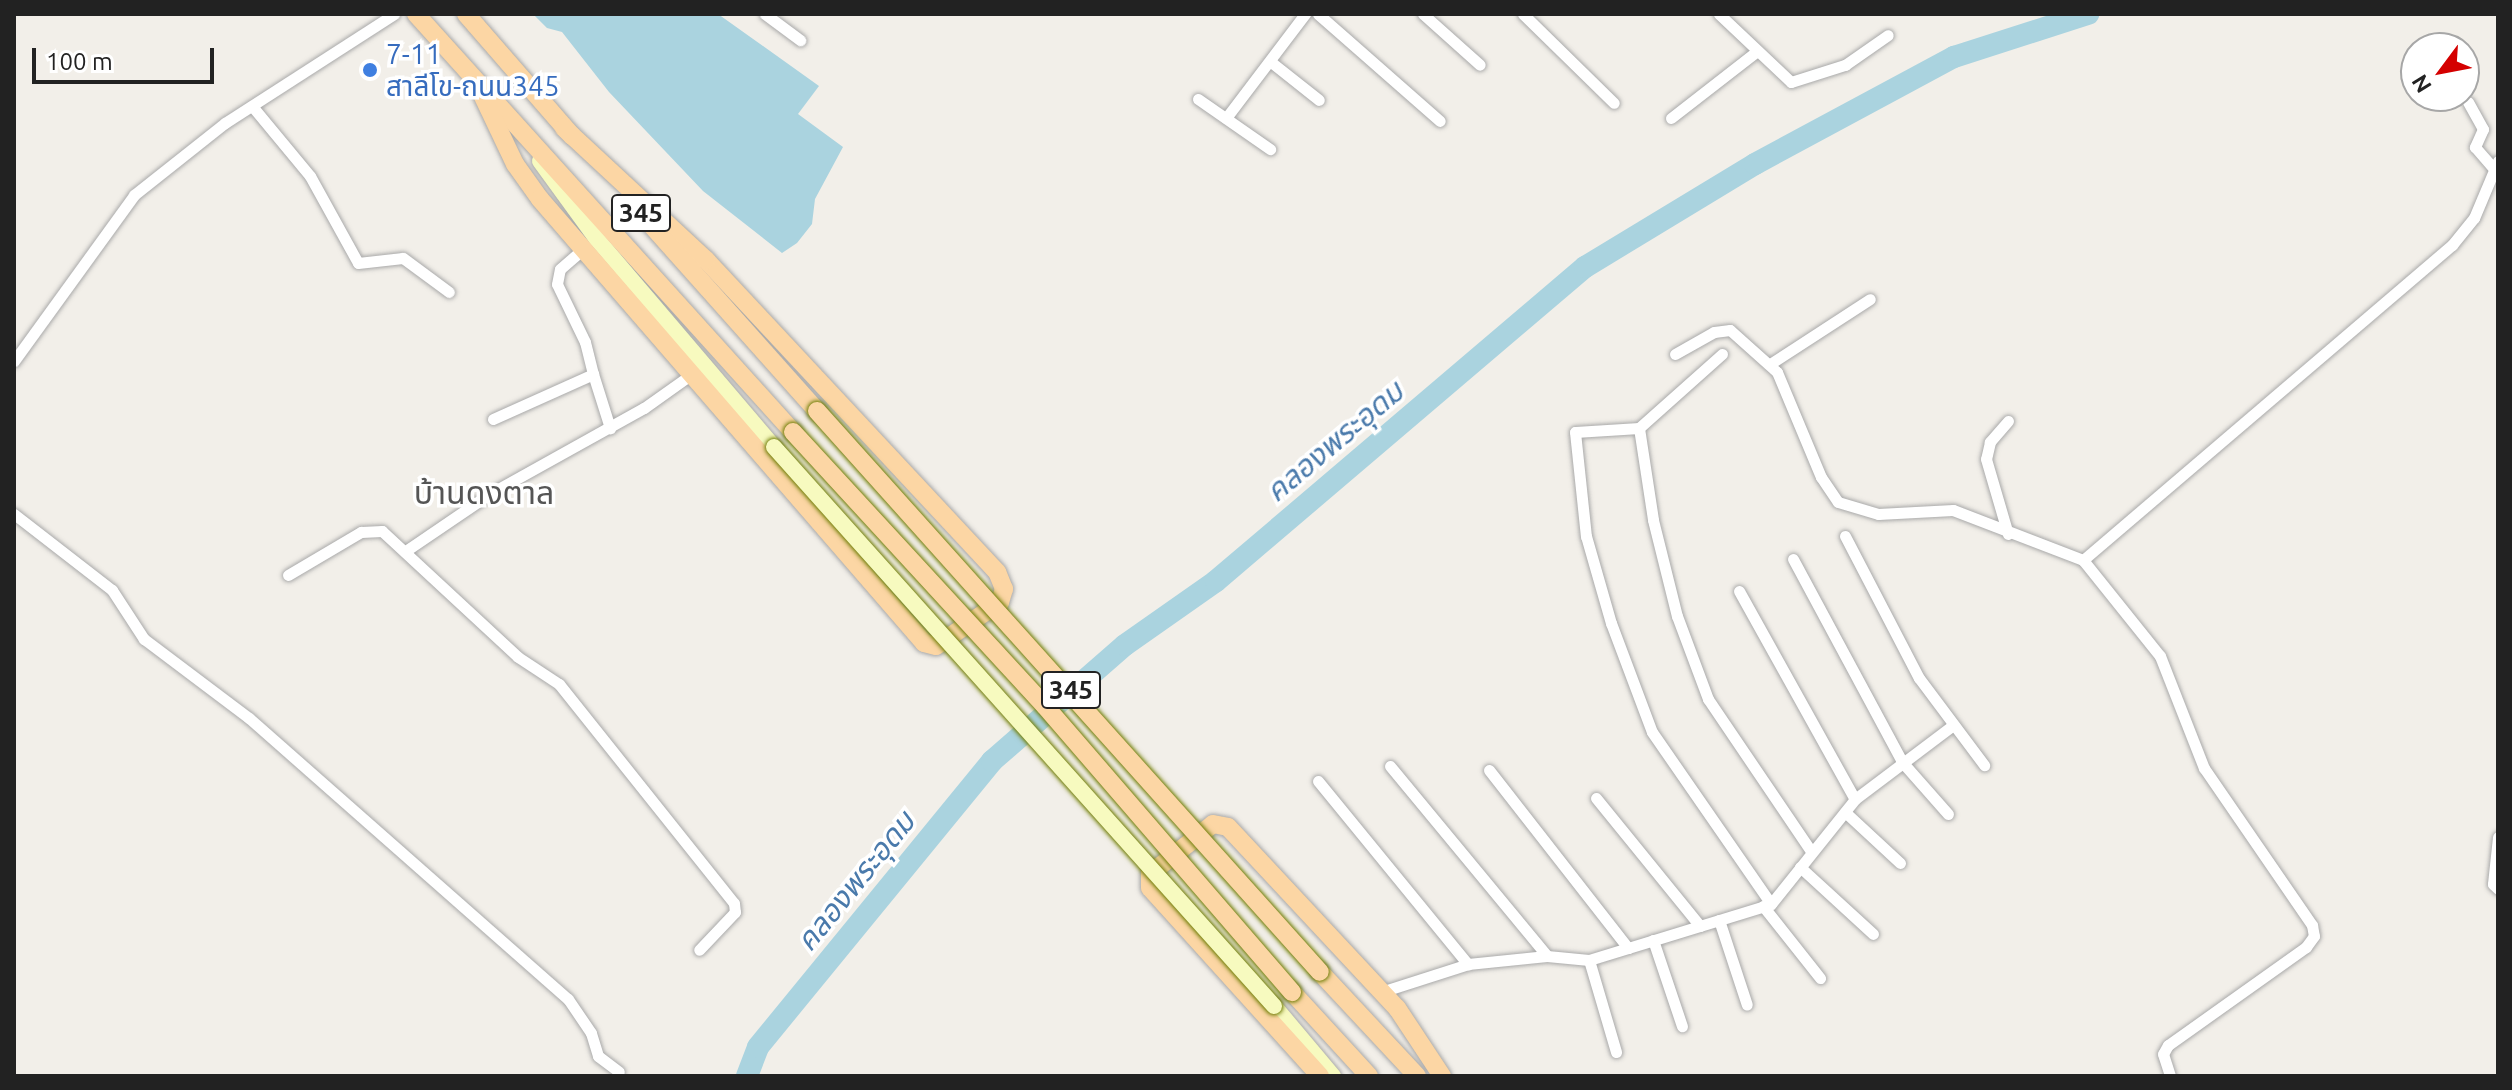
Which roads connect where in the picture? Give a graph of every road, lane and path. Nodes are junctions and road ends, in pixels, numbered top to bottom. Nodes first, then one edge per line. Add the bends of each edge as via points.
1 (394, 14) edge
2 (416, 14) edge
3 (466, 14) edge
4 (765, 14) edge
5 (1305, 14) edge
6 (1318, 14) edge
7 (1423, 14) edge
8 (1523, 14) edge
9 (1719, 14) edge
10 (1888, 35) dead end
11 (800, 40) dead end
12 (1757, 51) junction
13 (1271, 62) junction
14 (1480, 65) dead end
15 (476, 82) junction
16 (1198, 99) dead end
17 (1319, 100) dead end
18 (1614, 103) dead end
19 (252, 106) junction
20 (2474, 112) edge
21 (1226, 118) junction
22 (1671, 118) dead end
23 (1440, 121) dead end
24 (564, 128) junction
25 (524, 135) junction
26 (1270, 149) dead end
27 (2496, 165) edge
28 (582, 250) junction
29 (449, 292) dead end
30 (1870, 299) dead end
31 (1675, 354) dead end
32 (1722, 354) dead end
33 (14, 361) edge
34 (1770, 364) junction
35 (593, 374) junction
36 (689, 376) junction
37 (493, 419) dead end
38 (2008, 421) dead end
39 (610, 428) junction
40 (1639, 428) junction
41 (14, 514) edge
42 (2008, 534) junction
43 (1845, 536) dead end
44 (407, 550) junction
45 (1793, 559) dead end
46 (2083, 560) junction
47 (288, 575) dead end
48 (1739, 591) dead end
49 (1952, 726) junction
50 (1903, 763) junction
51 (1984, 765) dead end
52 (1390, 766) dead end
53 (1489, 770) dead end
54 (1318, 781) dead end
55 (1596, 798) dead end
56 (1855, 799) junction
57 (1845, 812) junction
58 (1948, 814) dead end
59 (2498, 837) edge
60 (1811, 851) junction
61 (1900, 863) dead end
62 (1800, 867) junction
63 (2498, 889) edge
64 (1767, 905) junction
65 (1719, 920) junction
66 (1700, 926) junction
67 (1873, 934) dead end
68 (1653, 940) junction
69 (1628, 948) junction
70 (699, 950) dead end
71 (1547, 956) junction
72 (1589, 960) junction
73 (1468, 964) junction
74 (1820, 978) dead end
75 (1381, 992) junction
76 (1747, 1005) dead end
77 (1682, 1026) dead end
78 (1616, 1052) dead end
79 (619, 1072) dead end
80 (1320, 1076) edge
81 (1333, 1076) edge
82 (1369, 1076) edge
83 (1417, 1076) edge
84 (1442, 1076) edge
85 (2170, 1076) edge

1 - 19 street
2 - 15 main road, 345
3 - 24 main road, 345
4 - 11 street
5 - 13 street
6 - 23 street
7 - 14 street
8 - 18 street
9 - 12 street
10 - 12 street via 1857,59 1803,82 1784,77
12 - 22 street
13 - 17 street
13 - 21 street
15 - 25 main road, 345
15 - 28 main road via 515,164
16 - 21 street
19 - 29 street via 310,176 358,263 403,258
19 - 33 street via 134,195
20 - 27 street via 2483,129 2475,147
21 - 26 street
24 - 36 main road via 716,271 986,560 1002,581 1000,602 936,646 924,643
24 - 83 main road, 345, bridge
25 - 81 main road, 345, bridge via 596,238 774,447
25 - 82 main road, 345, bridge via 1045,706
27 - 46 street via 2474,218 2452,245
28 - 35 street via 556,276
28 - 36 main road
30 - 34 street
31 - 34 street via 1723,329
32 - 40 street
34 - 42 street via 1798,415 1821,477 1838,502 1878,514 1953,510
35 - 37 street
35 - 39 street
36 - 39 street
38 - 42 street via 1990,442 1986,459
39 - 44 street via 472,506
40 - 60 street via 1653,520 1677,616 1708,699
40 - 64 street via 1575,432 1590,551 1652,732
41 - 79 street via 112,590 144,639 249,718 568,999 591,1033 598,1056
42 - 46 street
43 - 49 street via 1919,678
44 - 47 street via 382,531 361,532
44 - 70 street via 518,657 559,684 734,903 731,917
45 - 50 street
46 - 85 street via 2160,656 2204,768 2304,912 2314,936 2306,947 2168,1045 2163,1054
48 - 56 street
49 - 50 street
49 - 51 street
50 - 56 street
50 - 58 street
52 - 71 street
53 - 69 street
54 - 73 street
55 - 66 street
56 - 57 street
57 - 60 street
57 - 61 street
59 - 63 street via 2493,884
60 - 62 street
62 - 64 street
62 - 67 street
64 - 65 street
64 - 74 street
65 - 66 street
65 - 76 street
66 - 68 street
68 - 69 street
68 - 77 street
69 - 72 street
71 - 72 street
71 - 73 street
72 - 78 street
73 - 75 street
75 - 80 main road via 1228,827 1213,824 1150,874 1150,888
75 - 84 main road

